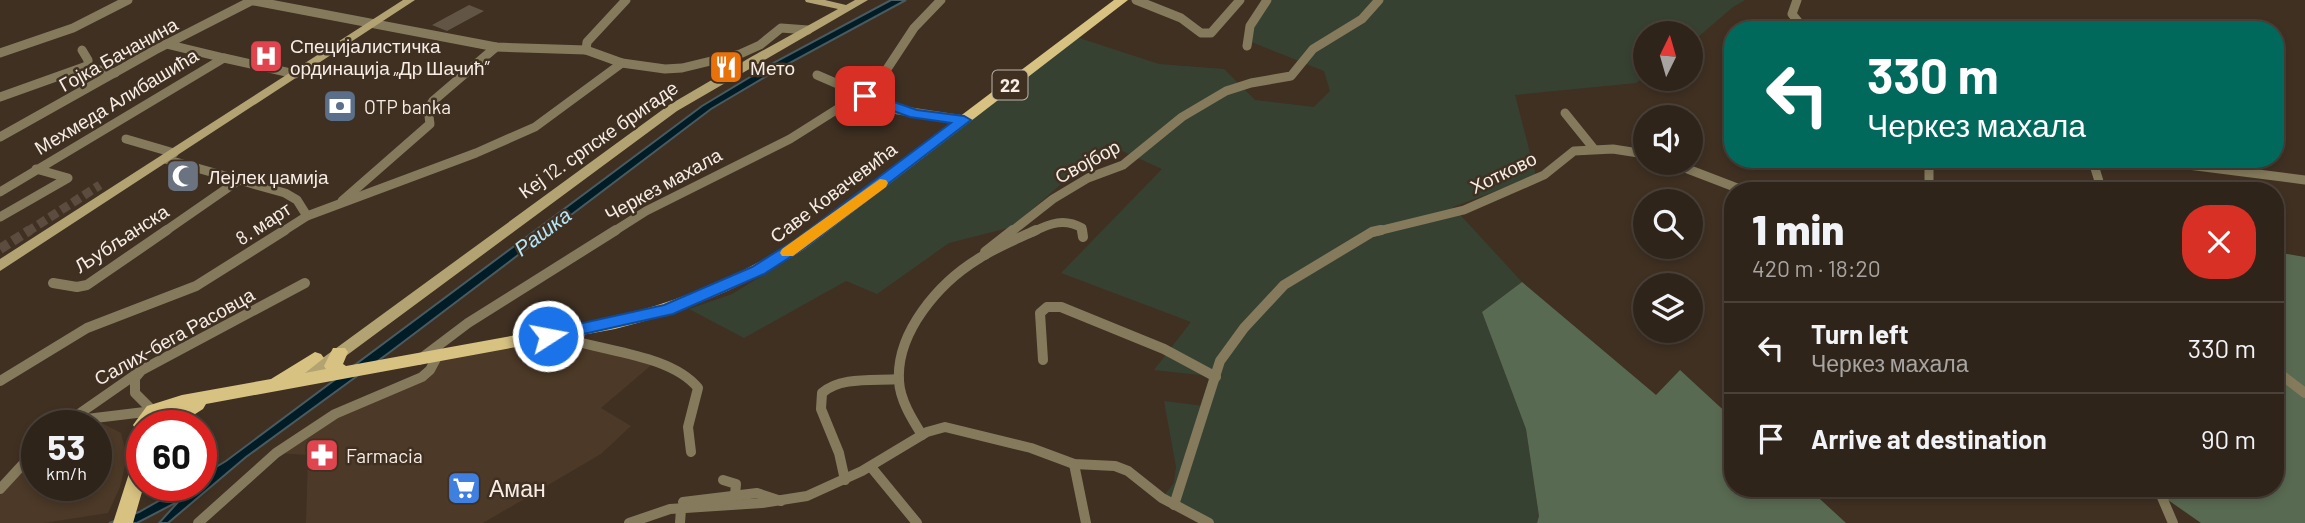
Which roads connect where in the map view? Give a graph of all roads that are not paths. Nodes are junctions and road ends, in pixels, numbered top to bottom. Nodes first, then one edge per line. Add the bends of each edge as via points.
1 (128, 0) edge
2 (251, 0) edge
3 (410, 0) edge
4 (626, 0) edge
5 (810, 0) edge
6 (863, 0) edge
7 (941, 0) edge
8 (1122, 0) edge
9 (1136, 0) edge
10 (1240, 0) edge
11 (1267, 0) edge
12 (1379, 0) edge
13 (1797, 0) edge
14 (847, 8) junction
15 (1798, 21) edge
16 (372, 24) junction
17 (808, 30) junction
18 (57, 35) junction
19 (70, 42) dead end
20 (166, 44) junction
21 (1247, 46) dead end
22 (496, 47) junction
23 (82, 50) dead end
24 (586, 50) junction
25 (0, 53) edge
26 (224, 58) junction
27 (622, 63) junction
28 (88, 66) junction
29 (115, 73) junction
30 (295, 74) junction
31 (817, 75) dead end
32 (859, 93) junction
33 (0, 97) edge
34 (1565, 113) dead end
35 (964, 120) junction
36 (0, 137) edge
37 (125, 139) dead end
38 (1594, 149) junction
39 (1633, 153) edge
40 (169, 156) junction
41 (2211, 168) edge
42 (36, 169) junction
43 (1703, 175) edge
44 (239, 180) junction
45 (2305, 180) edge
46 (1724, 183) edge
47 (0, 192) edge
48 (339, 204) junction
49 (307, 216) junction
50 (0, 217) edge
51 (1083, 237) dead end
52 (985, 255) junction
53 (0, 266) edge
54 (53, 283) dead end
55 (305, 283) dead end
56 (420, 293) junction
57 (572, 332) junction
58 (437, 357) junction
59 (315, 358) junction
60 (1043, 359) dead end
61 (419, 360) junction
62 (336, 366) junction
63 (142, 370) junction
64 (1216, 377) junction
65 (2284, 377) edge
66 (899, 379) junction
67 (303, 380) junction
68 (0, 381) edge
69 (276, 384) junction
70 (2305, 393) edge
71 (84, 410) edge
72 (144, 410) edge
73 (183, 410) edge
74 (922, 435) junction
75 (691, 452) dead end
76 (1074, 464) junction
77 (21, 466) edge
78 (871, 467) junction
79 (723, 480) dead end
80 (845, 480) junction
81 (0, 489) edge
82 (735, 495) junction
83 (2162, 497) edge
84 (782, 501) junction
85 (1174, 505) junction
86 (681, 509) junction
87 (663, 510) junction
88 (198, 523) edge
89 (629, 523) edge
90 (680, 523) edge
91 (917, 523) edge
92 (1086, 523) edge
93 (1209, 523) edge
94 (2173, 523) edge

1 - 18 street
2 - 16 street, Кеј 12. српске бригаде
2 - 20 street, Гојка Бачанина
3 - 16 street
4 - 24 street via 587,42
5 - 14 street
6 - 14 street, Кеј 12. српске бригаде
7 - 32 street, Черкез махала via 914,28 885,72
8 - 35 main road, Саве Ковачевића / 22
9 - 10 street via 1207,34
11 - 21 street via 1250,26
12 - 52 street, Својбор via 1362,19 1313,50 1291,76 1226,91 1154,138 1123,165 1088,178 1053,199
13 - 15 street via 1792,14
14 - 17 street, Кеј 12. српске бригаде
16 - 22 street, Кеј 12. српске бригаде
16 - 30 street
17 - 27 street, Кеј 12. српске бригаде via 780,29 755,48 672,69
17 - 56 street, Кеј 12. српске бригаде via 655,120
18 - 19 street
18 - 25 street
20 - 26 street
20 - 29 street, Гојка Бачанина
22 - 24 street, Кеј 12. српске бригаде
22 - 48 street via 433,101 428,109 430,124
23 - 28 street
24 - 27 street, Кеј 12. српске бригаде
26 - 30 street, Мехмеда Алибашића
26 - 42 street, Мехмеда Алибашића
27 - 48 street, 8. март via 536,127
28 - 29 street
28 - 33 street
29 - 36 street, Гојка Бачанина
30 - 40 street
31 - 32 street
32 - 35 street via 898,110
32 - 61 street, Черкез махала via 790,139 646,211 467,323
34 - 38 street
35 - 57 main road, Саве Ковачевића / 22 via 801,244 758,271 668,310
37 - 40 street
38 - 39 street, Хотково
38 - 64 street, Хотково via 1574,151 1544,175 1464,210 1372,232 1284,285 1244,328 1220,361
40 - 44 street
40 - 53 street
41 - 45 street
42 - 47 street, Мехмеда Алибашића
42 - 50 street, Мехмеда Алибашића via 68,178
43 - 46 street
44 - 49 street via 285,193 297,200
44 - 54 street, Љубљанска via 87,285
48 - 49 street, 8. март
49 - 68 street, 8. март via 196,286 87,328
51 - 52 street, Својбор via 1082,228 1071,221 1053,223
52 - 66 street, Својбор via 963,269 918,319 909,335
55 - 63 street, Салих-бега Расовца
56 - 59 street, Кеј 12. српске бригаде
56 - 62 street, Кеј 12. српске бригаде
57 - 58 main road, Саве Ковачевића / 22
57 - 75 street via 575,341 654,362 693,380 698,388 688,427
58 - 61 main road, Саве Ковачевића / 22
58 - 88 street via 422,377 335,414 276,453
59 - 67 street, Кеј 12. српске бригаде
59 - 69 main road
60 - 64 street via 1040,313 1051,306 1161,345
61 - 62 main road, Саве Ковачевића / 22
62 - 67 main road, 22
62 - 67 street, Кеј 12. српске бригаде
63 - 71 street, Салих-бега Расовца
63 - 72 street via 135,378 135,393
64 - 85 street
65 - 70 street
66 - 74 street
66 - 80 street via 839,385 821,393 820,405
67 - 69 main road, 22
69 - 73 main road, 22 via 216,396
74 - 76 street via 939,427 956,428
74 - 78 street
76 - 85 street via 1128,471
76 - 92 street
77 - 81 street
78 - 80 street
78 - 91 street
79 - 82 street via 736,484
80 - 84 street
82 - 84 street via 763,494
82 - 87 street via 683,502
83 - 94 street
84 - 86 street
85 - 93 street
86 - 87 street
86 - 90 street
87 - 89 street

